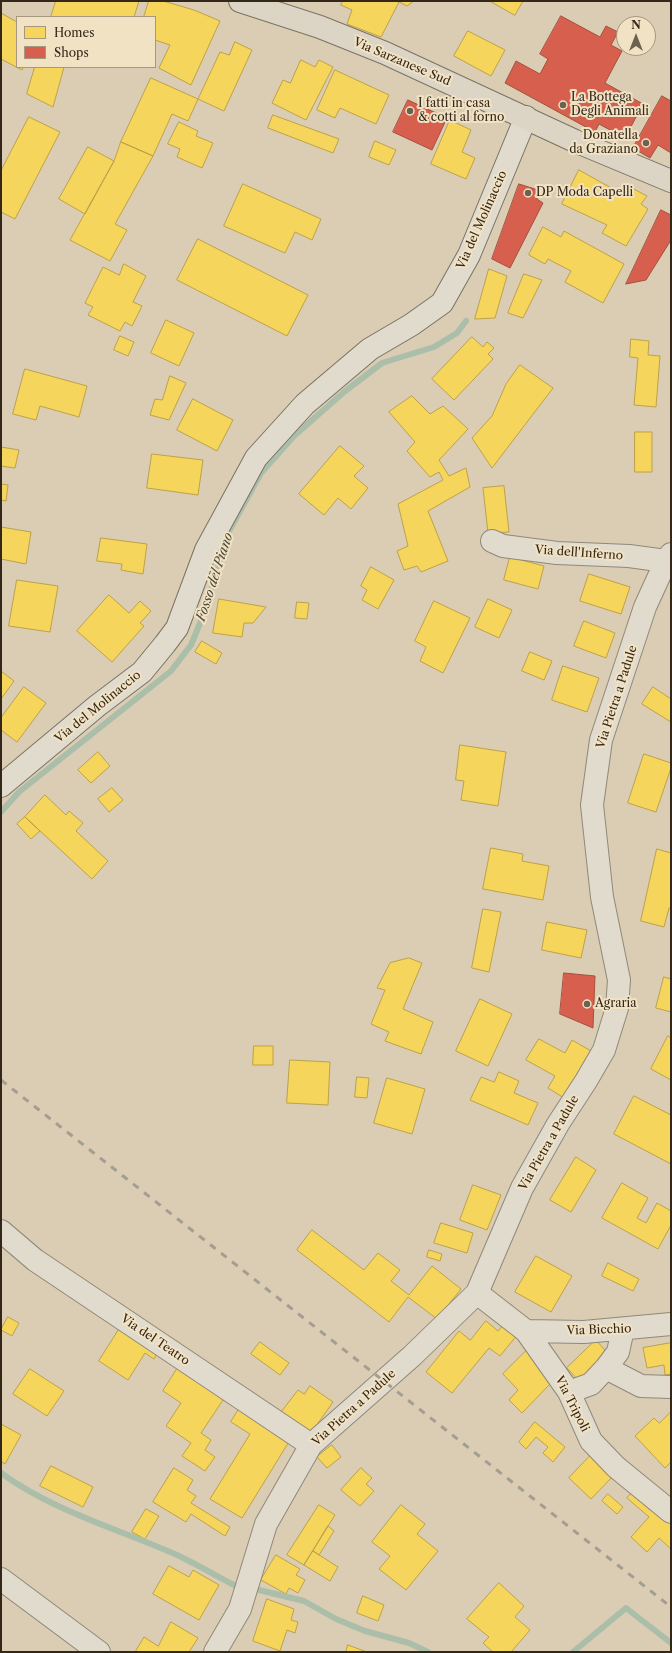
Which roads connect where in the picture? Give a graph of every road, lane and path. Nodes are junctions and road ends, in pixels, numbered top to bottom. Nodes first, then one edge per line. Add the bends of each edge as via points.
1 (240, 1) edge
2 (526, 117) junction
3 (671, 181) edge
4 (492, 541) dead end
5 (669, 558) edge
6 (1, 786) edge
7 (1, 1231) edge
8 (477, 1293) junction
9 (671, 1324) edge
10 (623, 1329) junction
11 (526, 1331) junction
12 (606, 1368) junction
13 (671, 1387) edge
14 (569, 1392) junction
15 (311, 1445) junction
16 (671, 1512) edge
17 (1, 1579) edge
18 (99, 1652) edge
19 (215, 1652) edge

1 - 2 main road, Via Sarzanese Sud via 320,27 385,53
2 - 3 main road, Via Sarzanese Sud via 575,141
2 - 6 street, Via del Molinaccio via 469,254 442,303 370,349 305,404 256,458 206,550 177,628 165,644 142,672
4 - 5 street, Via dell'Inferno via 503,546 557,552
5 - 8 street, Via Pietra a Padule via 646,607 601,740 592,805 602,897 619,980 617,1008 604,1050 522,1188
7 - 15 street, Via del Teatro via 35,1260
8 - 11 street, Via Tripoli
8 - 15 street, Via Pietra a Padule via 412,1356
9 - 10 street, Via Bicchio
10 - 11 street, Via Bicchio via 584,1332
10 - 12 street via 618,1352
11 - 14 street, Via Tripoli
12 - 13 street via 641,1386
12 - 14 street via 591,1384
14 - 16 street, Via Tripoli via 591,1441 616,1467
15 - 19 street, Via Pietra a Padule via 266,1524 240,1608
17 - 18 street

